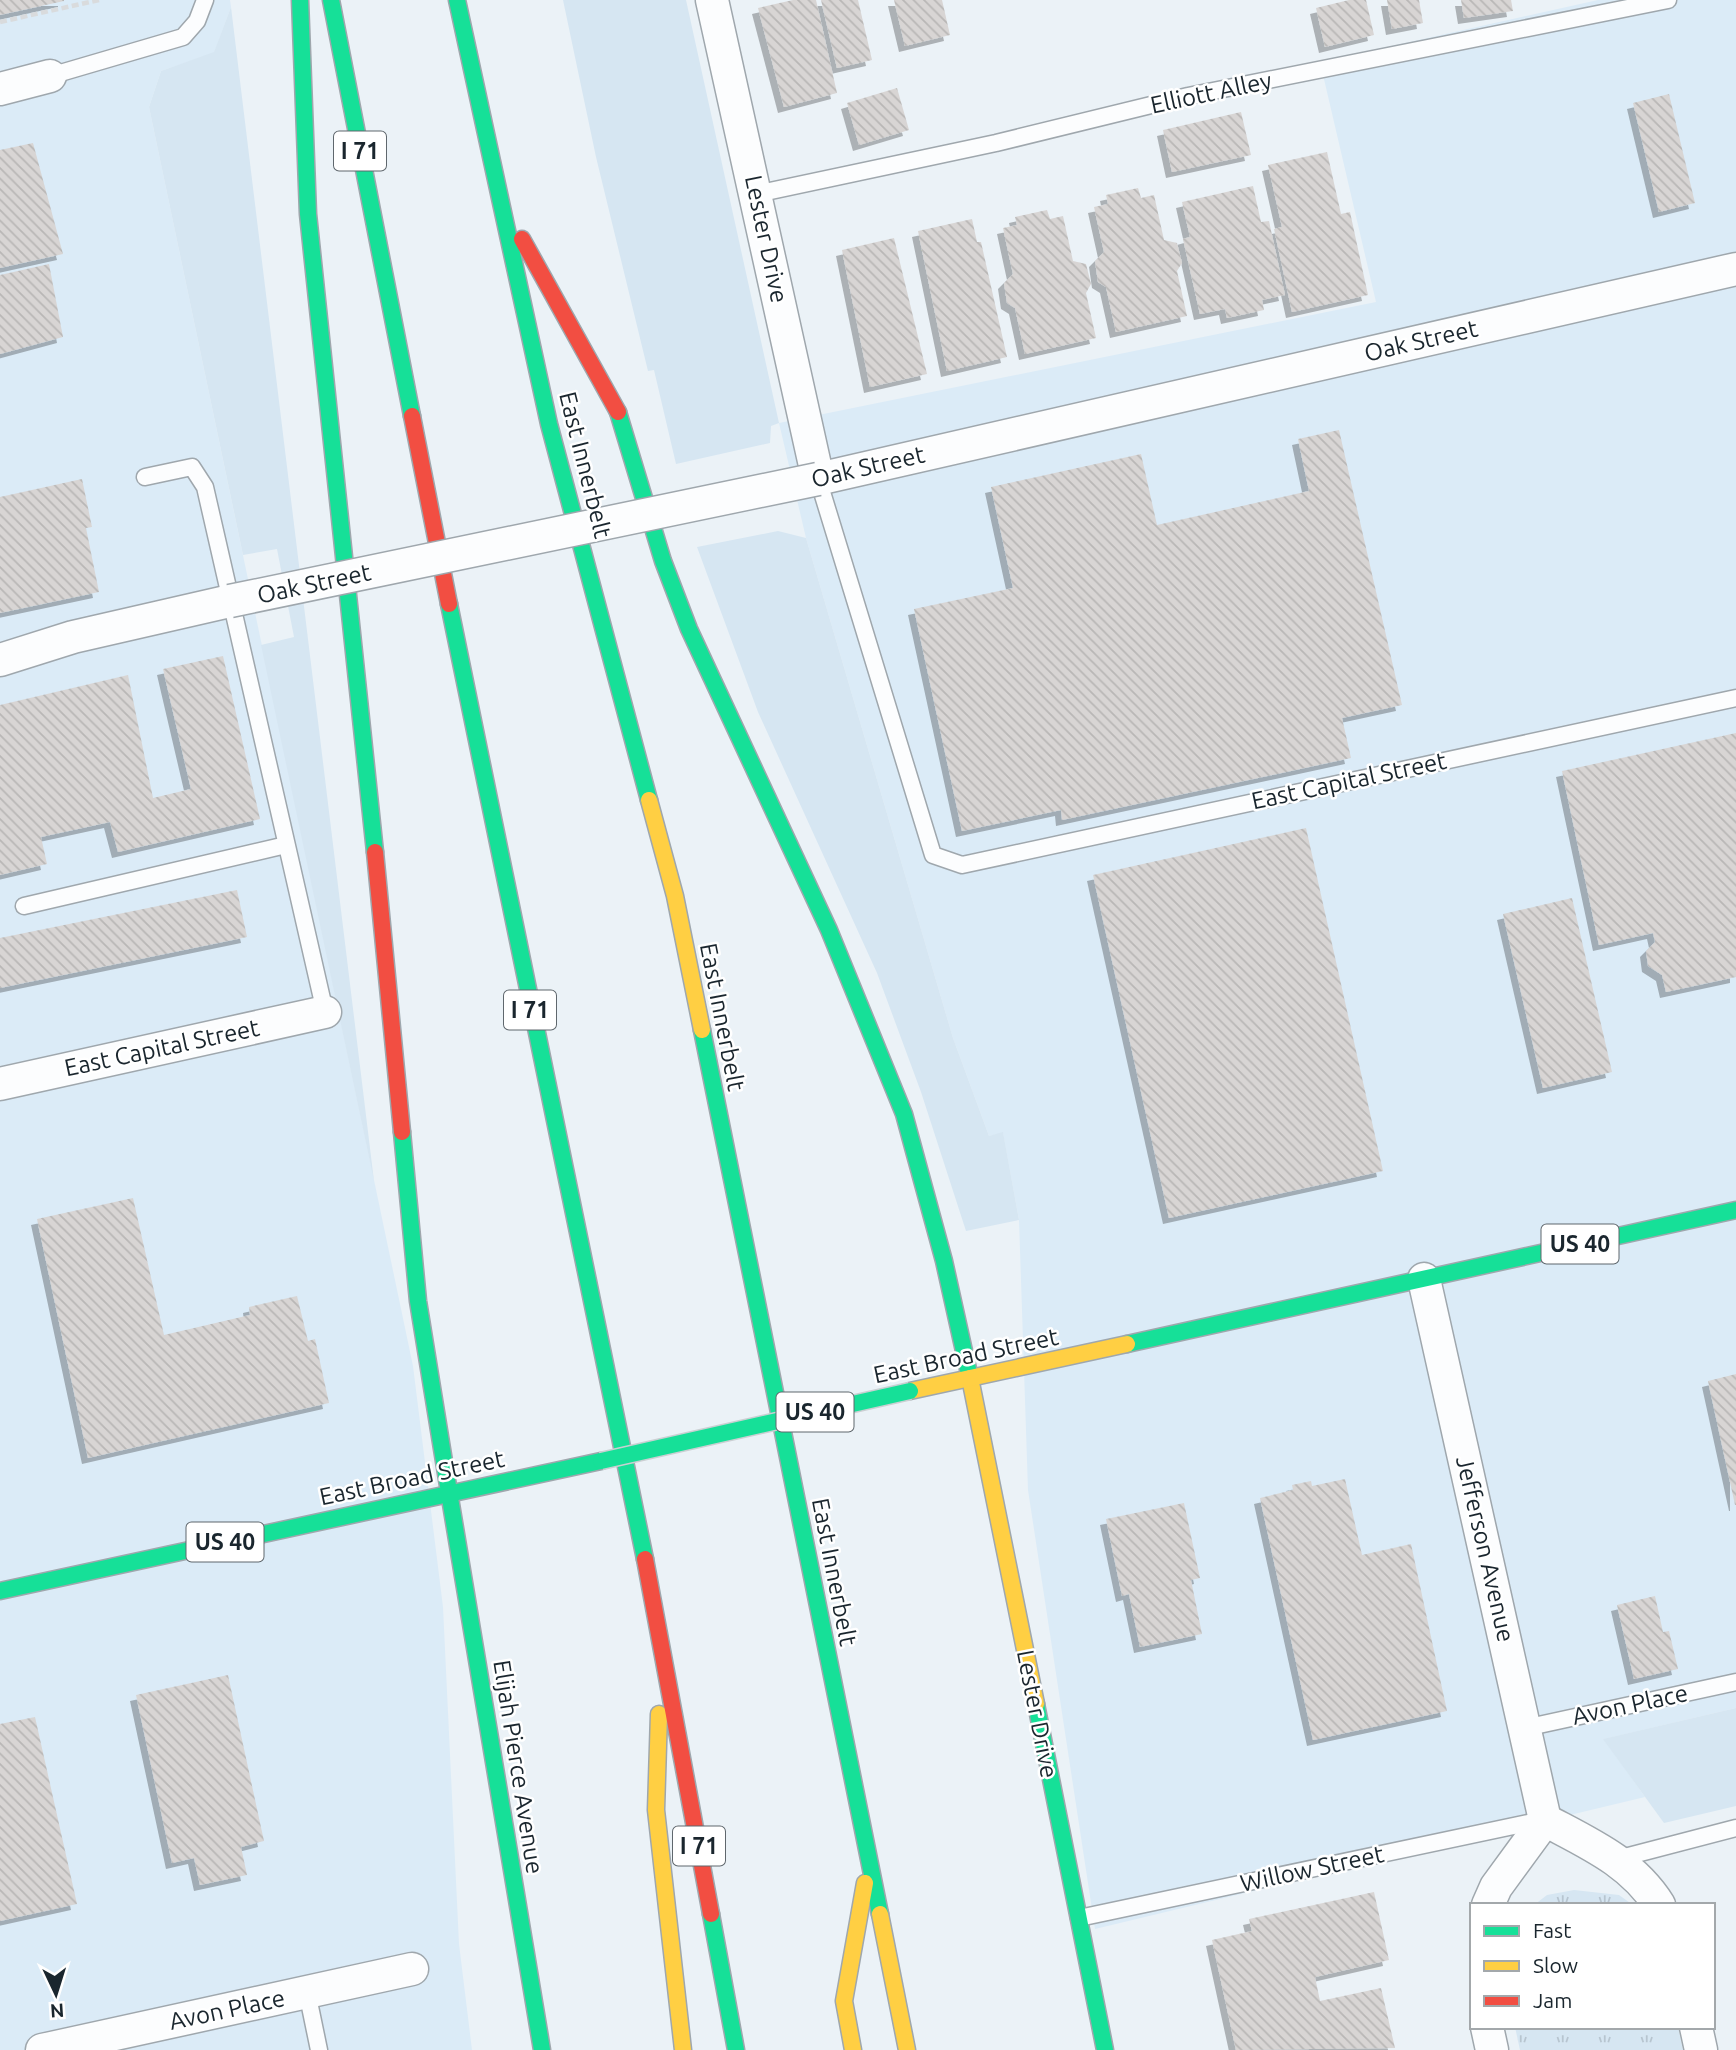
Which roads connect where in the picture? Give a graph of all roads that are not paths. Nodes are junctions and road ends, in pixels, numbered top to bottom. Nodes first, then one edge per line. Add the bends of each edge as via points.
1 (205, 0) edge
2 (300, 0) edge
3 (331, 0) edge
4 (457, 0) edge
5 (712, 0) edge
6 (1668, 0) edge
7 (50, 76) joint
8 (0, 89) edge
9 (756, 194) junction
10 (504, 206) junction
11 (1736, 269) edge
12 (145, 477) dead end
13 (817, 479) junction
14 (230, 601) junction
15 (0, 660) edge
16 (1736, 698) edge
17 (286, 845) junction
18 (24, 906) dead end
19 (325, 1013) joint
20 (0, 1084) edge
21 (1736, 1210) edge
22 (1424, 1279) junction
23 (970, 1378) junction
24 (449, 1492) junction
25 (0, 1591) edge
26 (662, 1642) junction
27 (1736, 1682) edge
28 (1525, 1728) junction
29 (1545, 1820) junction
30 (1736, 1828) edge
31 (1617, 1859) junction
32 (869, 1860) junction
33 (1489, 1903) edge
34 (1658, 1903) edge
35 (1079, 1919) junction
36 (412, 1969) dead end
37 (307, 1993) junction
38 (1488, 2029) edge
39 (1696, 2029) edge
40 (42, 2050) edge
41 (319, 2050) edge
42 (542, 2050) edge
43 (683, 2050) edge
44 (736, 2050) edge
45 (853, 2050) edge
46 (907, 2050) edge
47 (1105, 2050) edge
48 (1493, 2050) edge
49 (1701, 2050) edge

1 - 7 lane via 197,21 183,37
2 - 24 main road, Elijah Pierce Avenue via 308,214 418,1301
3 - 26 main road, I 71 via 493,829
4 - 10 main road, East Innerbelt
5 - 9 street, Lester Drive
6 - 9 lane, Elliott Alley via 1201,94
7 - 8 street
9 - 13 street, Lester Drive
10 - 23 main road, Lester Drive via 623,422 663,561 689,629 830,930 904,1114
10 - 32 main road, East Innerbelt via 549,424 674,896
11 - 13 street, Oak Street
12 - 14 lane via 192,467 205,487
13 - 14 street, Oak Street, bridge
13 - 16 lane, East Capital Street via 933,855 962,865
14 - 15 street, Oak Street via 73,637
14 - 17 lane
17 - 18 lane
17 - 19 lane
19 - 20 street, East Capital Street
21 - 22 main road, East Broad Street / US 40
22 - 23 main road, East Broad Street / US 40
22 - 28 street, Jefferson Avenue
23 - 24 main road, East Broad Street / US 40, bridge
23 - 35 main road, Lester Drive
24 - 25 main road, East Broad Street / US 40
24 - 42 main road, Elijah Pierce Avenue
26 - 43 main road via 656,1810
26 - 44 main road, I 71
27 - 28 lane, Avon Place
28 - 29 street, Jefferson Avenue
29 - 31 street
29 - 33 street
29 - 35 lane, Willow Street
30 - 31 lane
31 - 34 street via 1647,1886
32 - 45 main road via 844,2001
32 - 46 main road, East Innerbelt
35 - 47 main road, Lester Drive
36 - 37 street, Avon Place
37 - 40 street, Avon Place
37 - 41 lane
38 - 48 street
39 - 49 street

